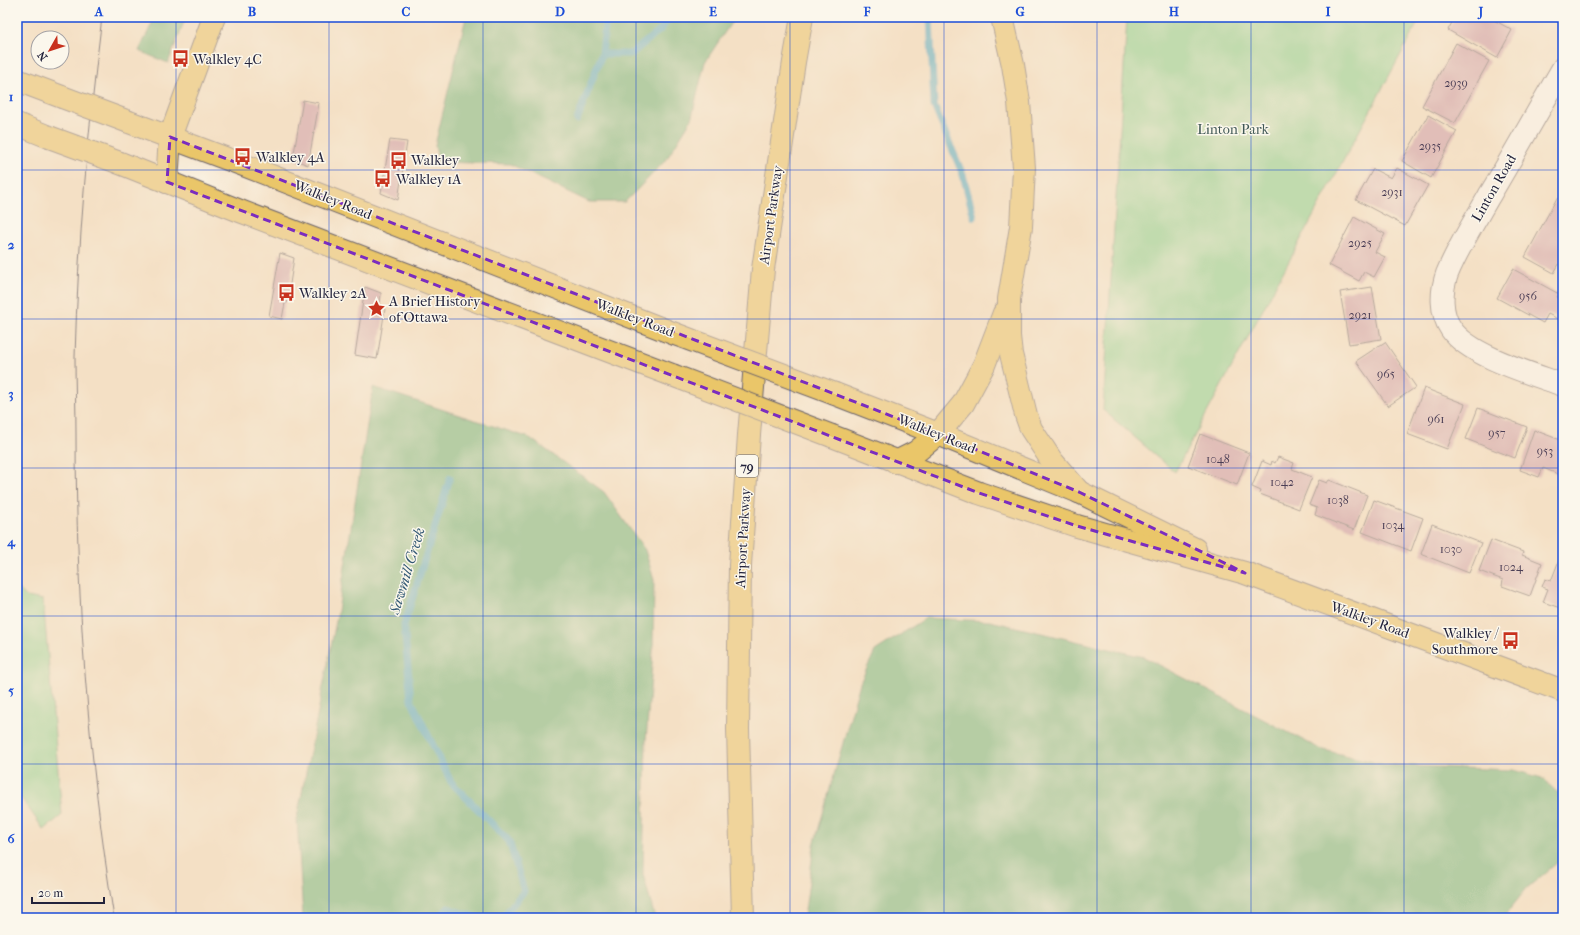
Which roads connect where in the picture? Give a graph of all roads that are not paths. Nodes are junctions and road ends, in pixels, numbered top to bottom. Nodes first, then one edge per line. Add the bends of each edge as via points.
1 (214, 17) edge
2 (802, 17) edge
3 (1002, 17) edge
4 (1563, 68) edge
5 (17, 80) edge
6 (17, 124) edge
7 (179, 141) junction
8 (167, 182) junction
9 (1009, 299) junction
10 (1563, 385) edge
11 (938, 434) junction
12 (896, 462) junction
13 (1079, 492) junction
14 (1245, 573) junction
15 (1563, 692) edge
16 (743, 918) edge

1 - 7 main road
2 - 16 main road, Airport Parkway / 79 via 763,269 740,565 738,729
3 - 9 main road via 1017,87 1024,168 1021,226
4 - 10 street, Linton Road via 1466,237 1447,274 1443,294 1444,314 1451,329 1462,340 1484,355
5 - 7 main road, Walkley Road, bridge
6 - 8 main road, Walkley Road, bridge
7 - 8 main road
7 - 11 main road, Walkley Road, bridge
8 - 12 main road, Walkley Road, bridge
9 - 11 main road via 995,341 974,387
9 - 13 main road via 1010,348 1026,415 1052,462
11 - 12 main road via 916,452
11 - 13 main road, Walkley Road
12 - 14 main road, Walkley Road via 1077,526
13 - 14 main road, Walkley Road
14 - 15 main road, Walkley Road

